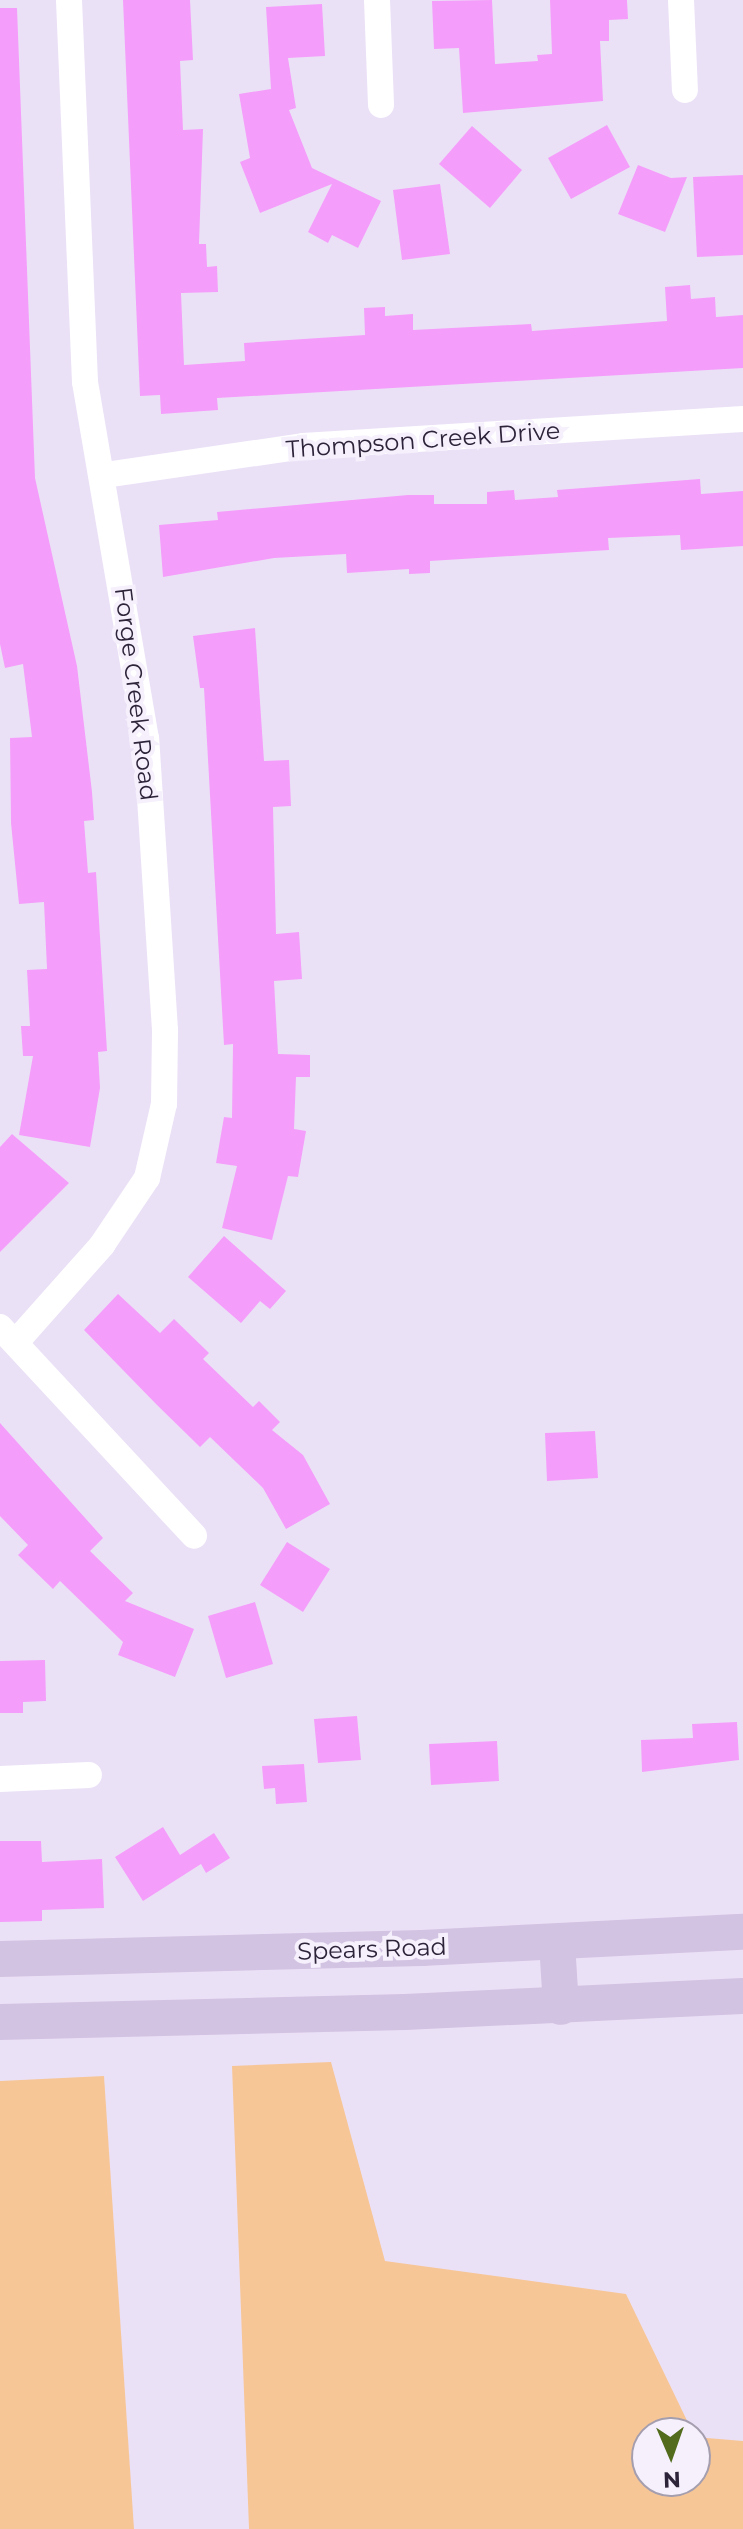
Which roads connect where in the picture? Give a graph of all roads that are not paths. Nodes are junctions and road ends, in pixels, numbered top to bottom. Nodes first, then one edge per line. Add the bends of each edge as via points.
1 (69, 0) edge
2 (377, 0) edge
3 (681, 0) edge
4 (685, 90) dead end
5 (381, 105) dead end
6 (743, 419) edge
7 (105, 475) junction
8 (8, 1335) edge
9 (194, 1536) dead end
10 (89, 1775) dead end
11 (0, 1779) edge
12 (743, 1932) edge
13 (557, 1943) junction
14 (0, 1959) edge
15 (743, 1996) edge
16 (561, 2007) junction
17 (0, 2022) edge

1 - 7 street, Forge Creek Road via 85,382
2 - 5 street
3 - 4 street
6 - 7 street, Thompson Creek Drive via 303,446
7 - 8 street, Forge Creek Road via 146,739 165,1030 164,1104 147,1178 102,1245
8 - 9 street
10 - 11 street
12 - 13 main road, Spears Road
13 - 14 main road, Spears Road
13 - 16 main road
15 - 16 main road
16 - 17 main road

